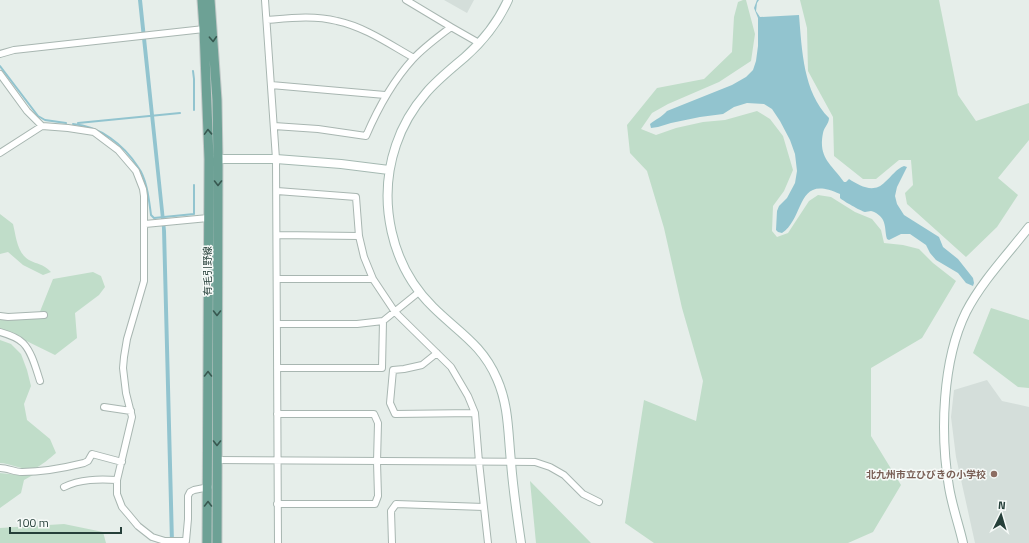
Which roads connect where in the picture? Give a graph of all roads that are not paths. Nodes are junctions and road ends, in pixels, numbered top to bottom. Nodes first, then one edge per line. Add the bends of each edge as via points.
1 (202, 0) edge
2 (210, 0) edge
3 (266, 0) edge
4 (406, 0) edge
5 (508, 0) edge
6 (267, 20) junction
7 (451, 27) junction
8 (204, 29) junction
9 (479, 43) junction
10 (0, 54) edge
11 (414, 58) junction
12 (0, 74) edge
13 (271, 85) junction
14 (385, 95) junction
15 (42, 126) junction
16 (274, 126) junction
17 (0, 154) edge
18 (213, 159) junction
19 (276, 159) junction
20 (389, 170) junction
21 (276, 191) junction
22 (208, 218) junction
23 (144, 224) junction
24 (1029, 227) edge
25 (277, 235) junction
26 (359, 236) junction
27 (277, 279) junction
28 (373, 279) junction
29 (419, 292) junction
30 (395, 312) junction
31 (44, 315) dead end
32 (0, 316) edge
33 (383, 321) junction
34 (277, 324) junction
35 (0, 332) edge
36 (437, 353) junction
37 (277, 368) junction
38 (40, 381) dead end
39 (104, 407) dead end
40 (130, 411) junction
41 (475, 413) junction
42 (277, 414) junction
43 (217, 460) junction
44 (277, 461) junction
45 (122, 462) junction
46 (377, 462) junction
47 (479, 462) junction
48 (511, 462) junction
49 (0, 468) edge
50 (117, 480) junction
51 (212, 487) junction
52 (64, 488) dead end
53 (599, 502) dead end
54 (277, 504) junction
55 (484, 507) junction
56 (207, 543) edge
57 (217, 543) edge
58 (278, 543) edge
59 (392, 543) edge
60 (488, 543) edge
61 (521, 543) edge
62 (963, 543) edge

1 - 8 main road, 有毛引野線
2 -> 18 main road, 有毛引野線 via 217,100
3 - 6 street
4 - 7 street
5 - 9 street via 502,13
6 - 11 street via 336,20 379,38
6 - 13 street
7 - 9 street
7 - 11 street
8 - 10 street via 14,50
18 -> 8 main road, 有毛引野線
9 - 20 street via 425,94 409,116 396,144
11 - 14 street
12 - 15 street via 27,111
13 - 14 street
13 - 16 street
14 - 16 street via 366,136
15 - 17 street
15 - 23 street via 94,132 118,150 136,171 143,189
16 - 19 street
18 - 19 street
18 - 22 main road, 有毛引野線
18 -> 43 main road, 有毛引野線
19 - 20 street
19 - 21 street
20 - 29 street via 389,219 394,247
21 - 25 street
21 - 26 street via 356,197
22 - 23 street
51 -> 22 main road, 有毛引野線
23 - 40 street via 144,281 127,339 123,368
24 - 62 street via 985,282 967,311 950,359 944,425 946,466 949,489
25 - 26 street
25 - 27 street
26 - 28 street
27 - 28 street
27 - 34 street
28 - 30 street
29 - 30 street
29 - 48 street via 433,308 474,343 497,378 508,420
30 - 33 street
30 - 36 street
31 - 32 street
33 - 34 street via 357,324
33 - 37 street via 382,368
34 - 37 street
35 - 38 street via 23,343
36 - 41 street via 460,380
36 - 41 street via 422,365 393,370 390,403 395,414
37 - 42 street
39 - 40 street
40 - 45 street via 132,417
41 - 47 street
42 - 44 street
42 - 46 street via 374,414 378,423
43 - 44 street
43 - 51 main road, 有毛引野線
44 - 46 street
44 - 54 street
45 - 49 street via 92,454 84,463 45,471 20,472
45 - 50 street
46 - 47 street
46 - 54 street via 378,496 375,504
47 - 48 street
47 - 55 street
48 - 53 street via 535,462 550,467 564,475 583,494
48 - 61 street
50 - 51 street via 117,494 122,507 138,526 152,537 165,541 186,541 188,496 194,490
50 - 52 street via 97,479 71,484
56 -> 51 main road, 有毛引野線
51 - 57 main road, 有毛引野線
54 - 58 street
55 - 59 street via 396,504 391,511
55 - 60 street

